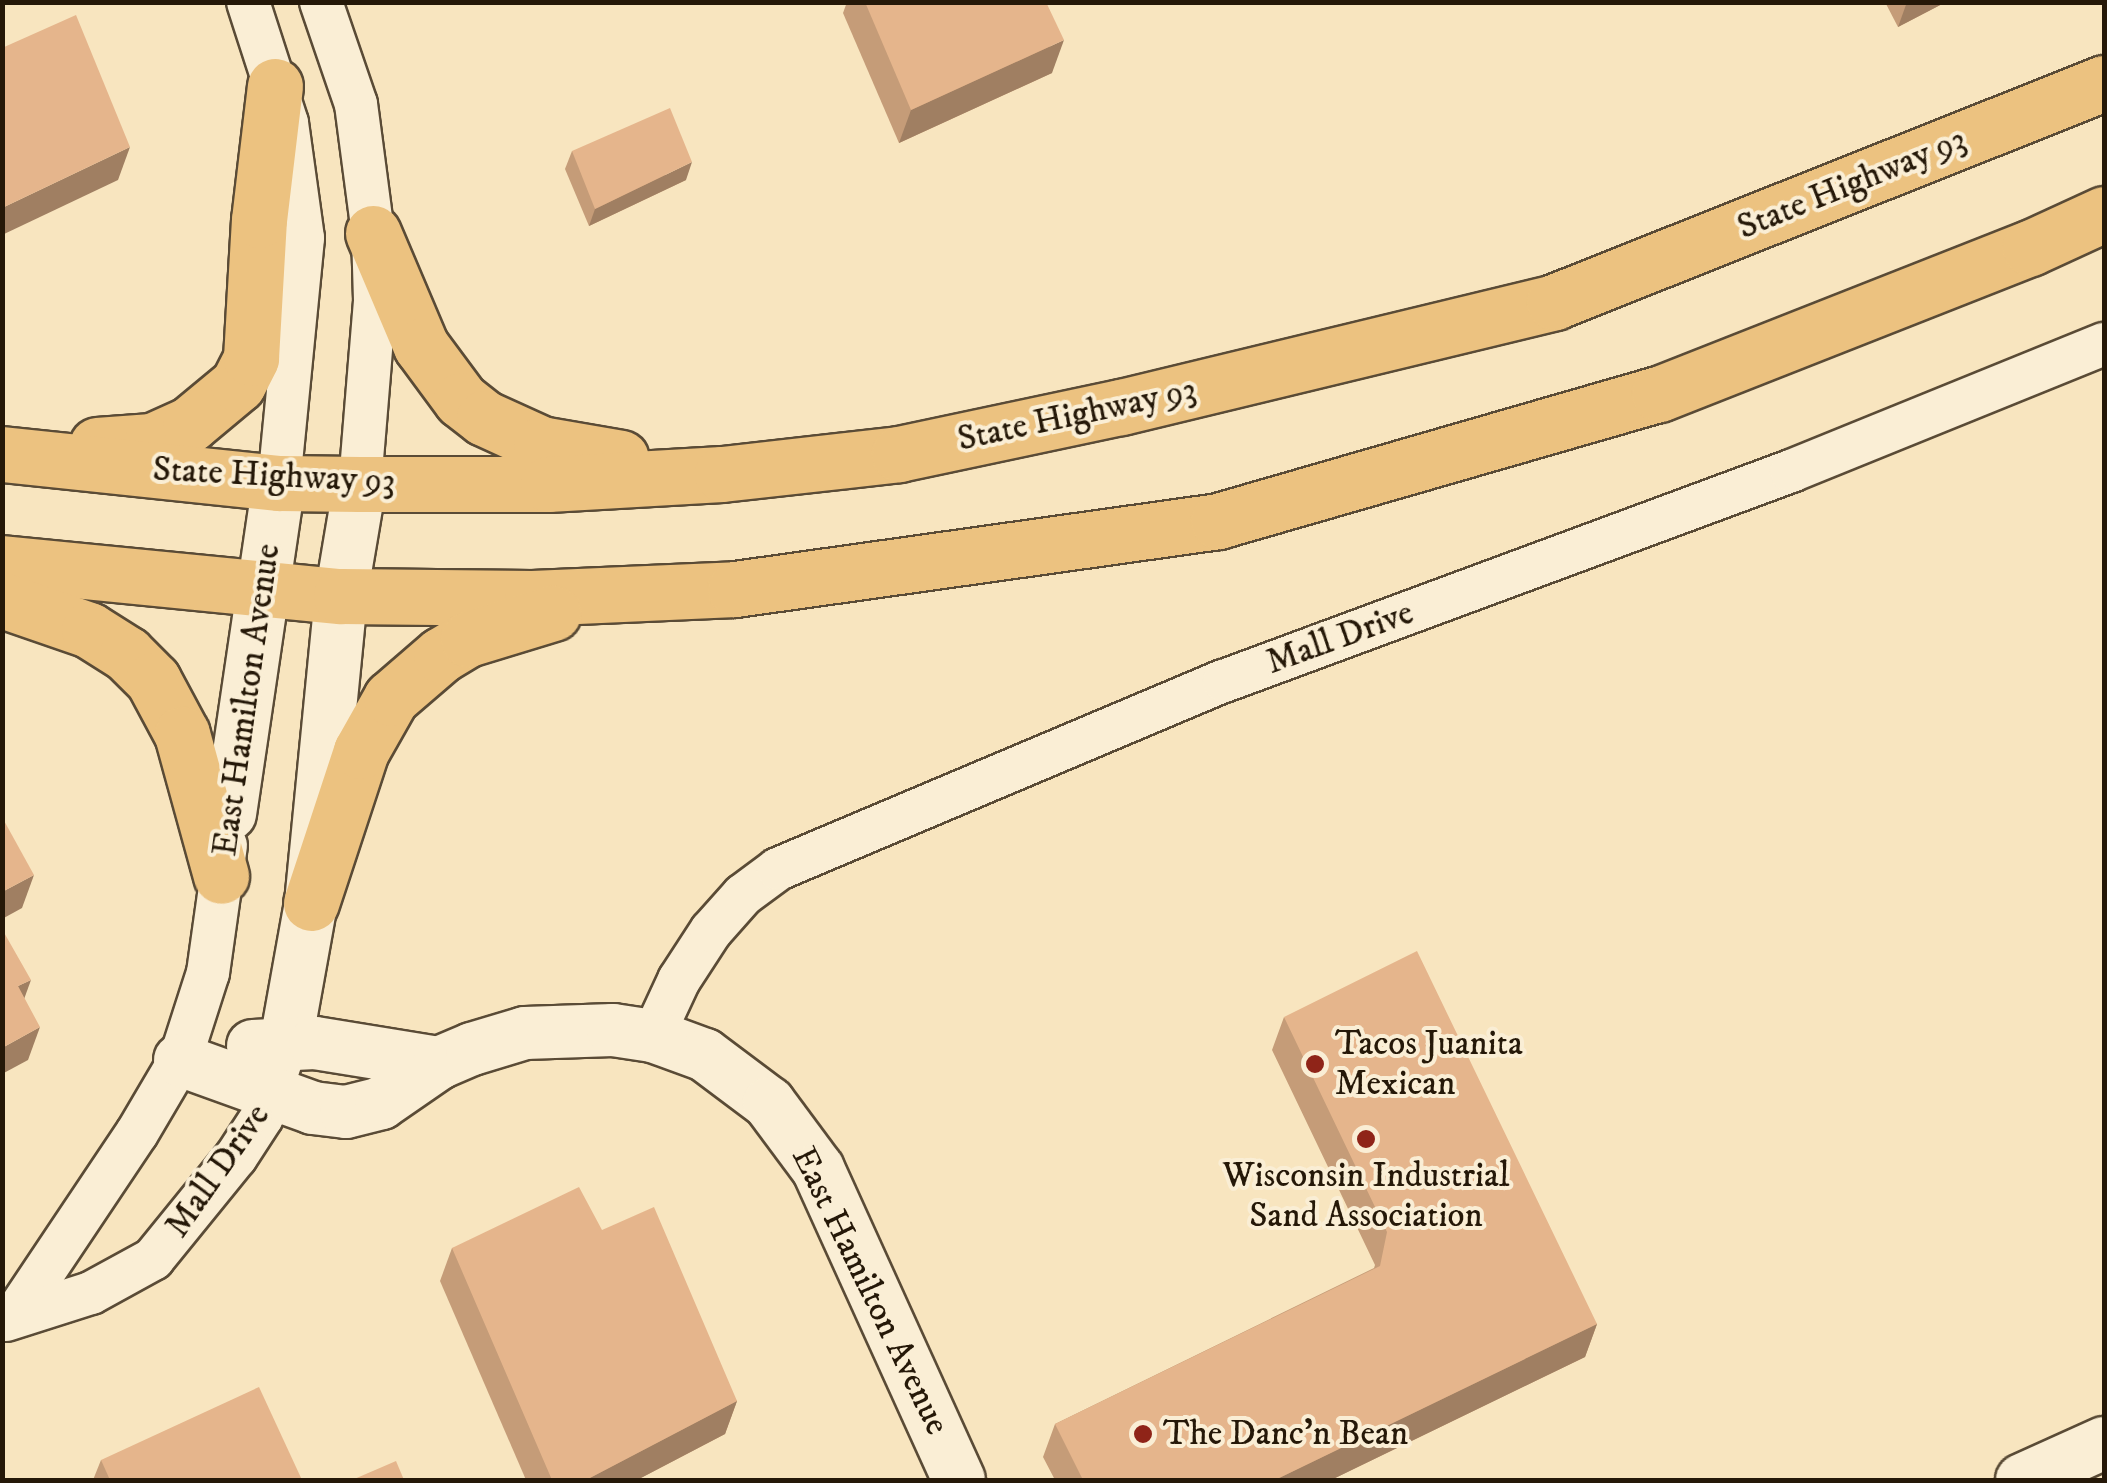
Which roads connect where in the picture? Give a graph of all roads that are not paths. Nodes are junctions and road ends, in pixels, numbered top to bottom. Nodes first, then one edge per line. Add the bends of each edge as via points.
1 (248, 2) edge
2 (321, 2) edge
3 (2104, 84) edge
4 (275, 86) junction
5 (2104, 198) edge
6 (2104, 214) edge
7 (373, 233) junction
8 (2030, 248) junction
9 (2104, 344) edge
10 (2, 453) edge
11 (722, 474) junction
12 (279, 484) junction
13 (360, 484) junction
14 (2, 563) edge
15 (261, 589) junction
16 (616, 594) junction
17 (341, 596) junction
18 (2, 600) edge
19 (230, 814) joint
20 (222, 876) junction
21 (312, 903) junction
22 (653, 1036) junction
23 (286, 1042) junction
24 (180, 1060) junction
25 (440, 1063) junction
26 (272, 1094) junction
27 (9, 1319) edge
28 (2104, 1442) edge
29 (959, 1480) edge
30 (2022, 1480) edge

1 - 4 street, East Hamilton Avenue
2 - 7 street via 356,104
3 - 11 main road, State Highway 93 via 1554,302 918,450
4 - 10 main road via 251,358 238,384 190,424 152,441
4 - 12 street, East Hamilton Avenue via 297,173 303,238
5 - 8 main road
6 - 8 main road
7 - 11 main road via 421,346 438,374 484,418 540,444
7 - 13 street via 375,300
8 - 16 main road via 1659,394 1218,521 735,589
9 - 22 street, Mall Drive via 1791,471 1224,682 778,870 743,895 711,931
10 - 12 main road, State Highway 93
11 - 13 main road, State Highway 93 via 548,484
12 - 13 main road, State Highway 93
12 - 15 street, East Hamilton Avenue
13 - 17 street
14 - 15 main road
15 - 17 main road
15 - 19 street, East Hamilton Avenue
16 - 17 main road
16 - 21 main road via 468,640 391,698 361,750
17 - 21 street
18 - 20 main road via 89,630 154,680 182,734
19 - 20 street, East Hamilton Avenue
20 - 24 street, East Hamilton Avenue via 208,973
21 - 23 street
22 - 25 street, East Hamilton Avenue via 613,1030 525,1033
22 - 29 street, East Hamilton Avenue via 692,1048 738,1075 802,1144
23 - 24 street, Mall Drive
23 - 25 street
23 - 26 street, Mall Drive
24 - 26 street, East Hamilton Avenue
24 - 27 street, Mall Drive
25 - 26 street, East Hamilton Avenue via 360,1111 330,1112
26 - 27 street, Mall Drive via 211,1193 153,1259 91,1293
28 - 30 street

